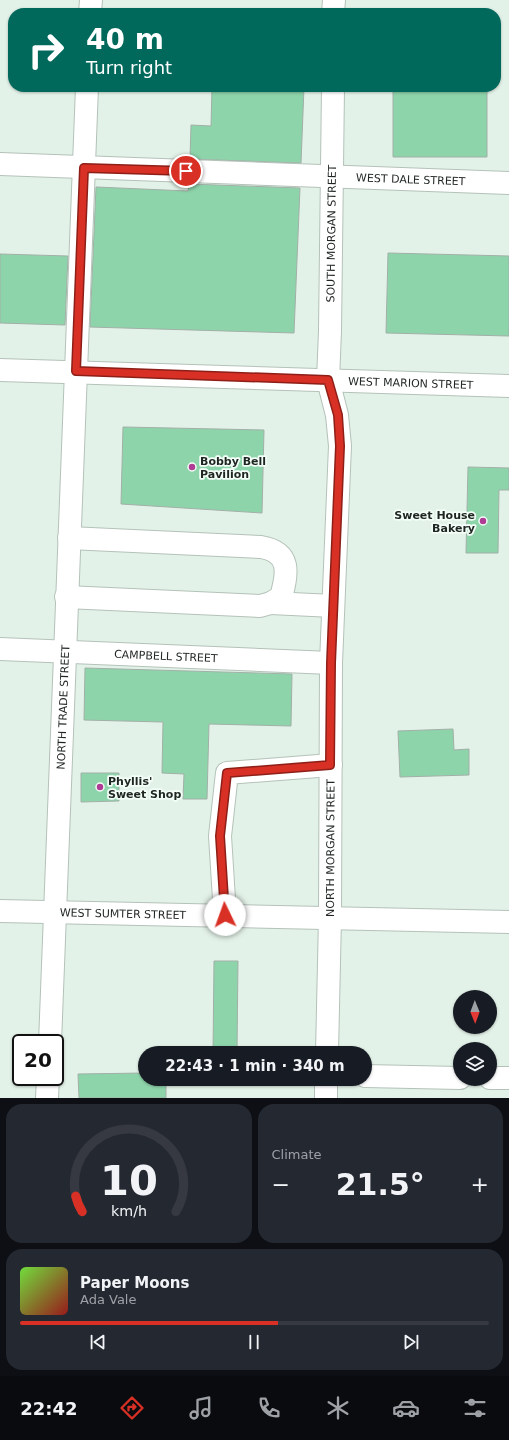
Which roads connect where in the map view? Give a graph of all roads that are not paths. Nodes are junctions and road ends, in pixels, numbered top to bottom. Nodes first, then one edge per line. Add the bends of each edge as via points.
1 (87, 92) edge
2 (333, 92) edge
3 (0, 164) edge
4 (84, 168) junction
5 (332, 177) junction
6 (509, 183) edge
7 (0, 370) edge
8 (76, 371) junction
9 (328, 380) junction
10 (509, 386) edge
11 (69, 538) junction
12 (66, 597) junction
13 (271, 603) junction
14 (333, 606) junction
15 (0, 649) edge
16 (64, 651) junction
17 (331, 663) junction
18 (330, 765) junction
19 (0, 911) edge
20 (54, 912) junction
21 (225, 915) junction
22 (330, 917) junction
23 (509, 922) edge
24 (50, 1034) edge
25 (327, 1046) edge
26 (372, 1076) edge
27 (453, 1078) edge
28 (497, 1078) edge
29 (509, 1078) edge
30 (48, 1086) edge
31 (326, 1086) edge
32 (48, 1098) edge
33 (326, 1098) edge

1 - 4 street, NORTH TRADE STREET
2 - 5 street, SOUTH MORGAN STREET
3 - 4 street, WEST DALE STREET
4 - 5 street, WEST DALE STREET
4 - 8 street, NORTH TRADE STREET
5 - 6 street, WEST DALE STREET
5 - 9 street, SOUTH MORGAN STREET
7 - 8 street, WEST MARION STREET
8 - 9 street, WEST MARION STREET
8 - 11 street, NORTH TRADE STREET
9 - 10 street, WEST MARION STREET
9 - 14 street, NORTH MORGAN STREET via 338,415 340,446
11 - 12 street, NORTH TRADE STREET
11 - 13 street via 273,549 282,557 286,566 281,597
12 - 13 street via 260,606
12 - 16 street, NORTH TRADE STREET
13 - 14 street
14 - 17 street, NORTH MORGAN STREET
15 - 16 street, CAMPBELL STREET
16 - 17 street, CAMPBELL STREET
16 - 20 street, NORTH TRADE STREET
17 - 18 street, NORTH MORGAN STREET
18 - 21 street via 227,773 220,836
18 - 22 street, NORTH MORGAN STREET
19 - 20 street, WEST SUMTER STREET
20 - 21 street, WEST SUMTER STREET
20 - 24 street, NORTH TRADE STREET
21 - 22 street, WEST SUMTER STREET
22 - 23 street, WEST SUMTER STREET
22 - 25 street, NORTH MORGAN STREET
26 - 27 street
28 - 29 street
30 - 32 street
31 - 33 street

